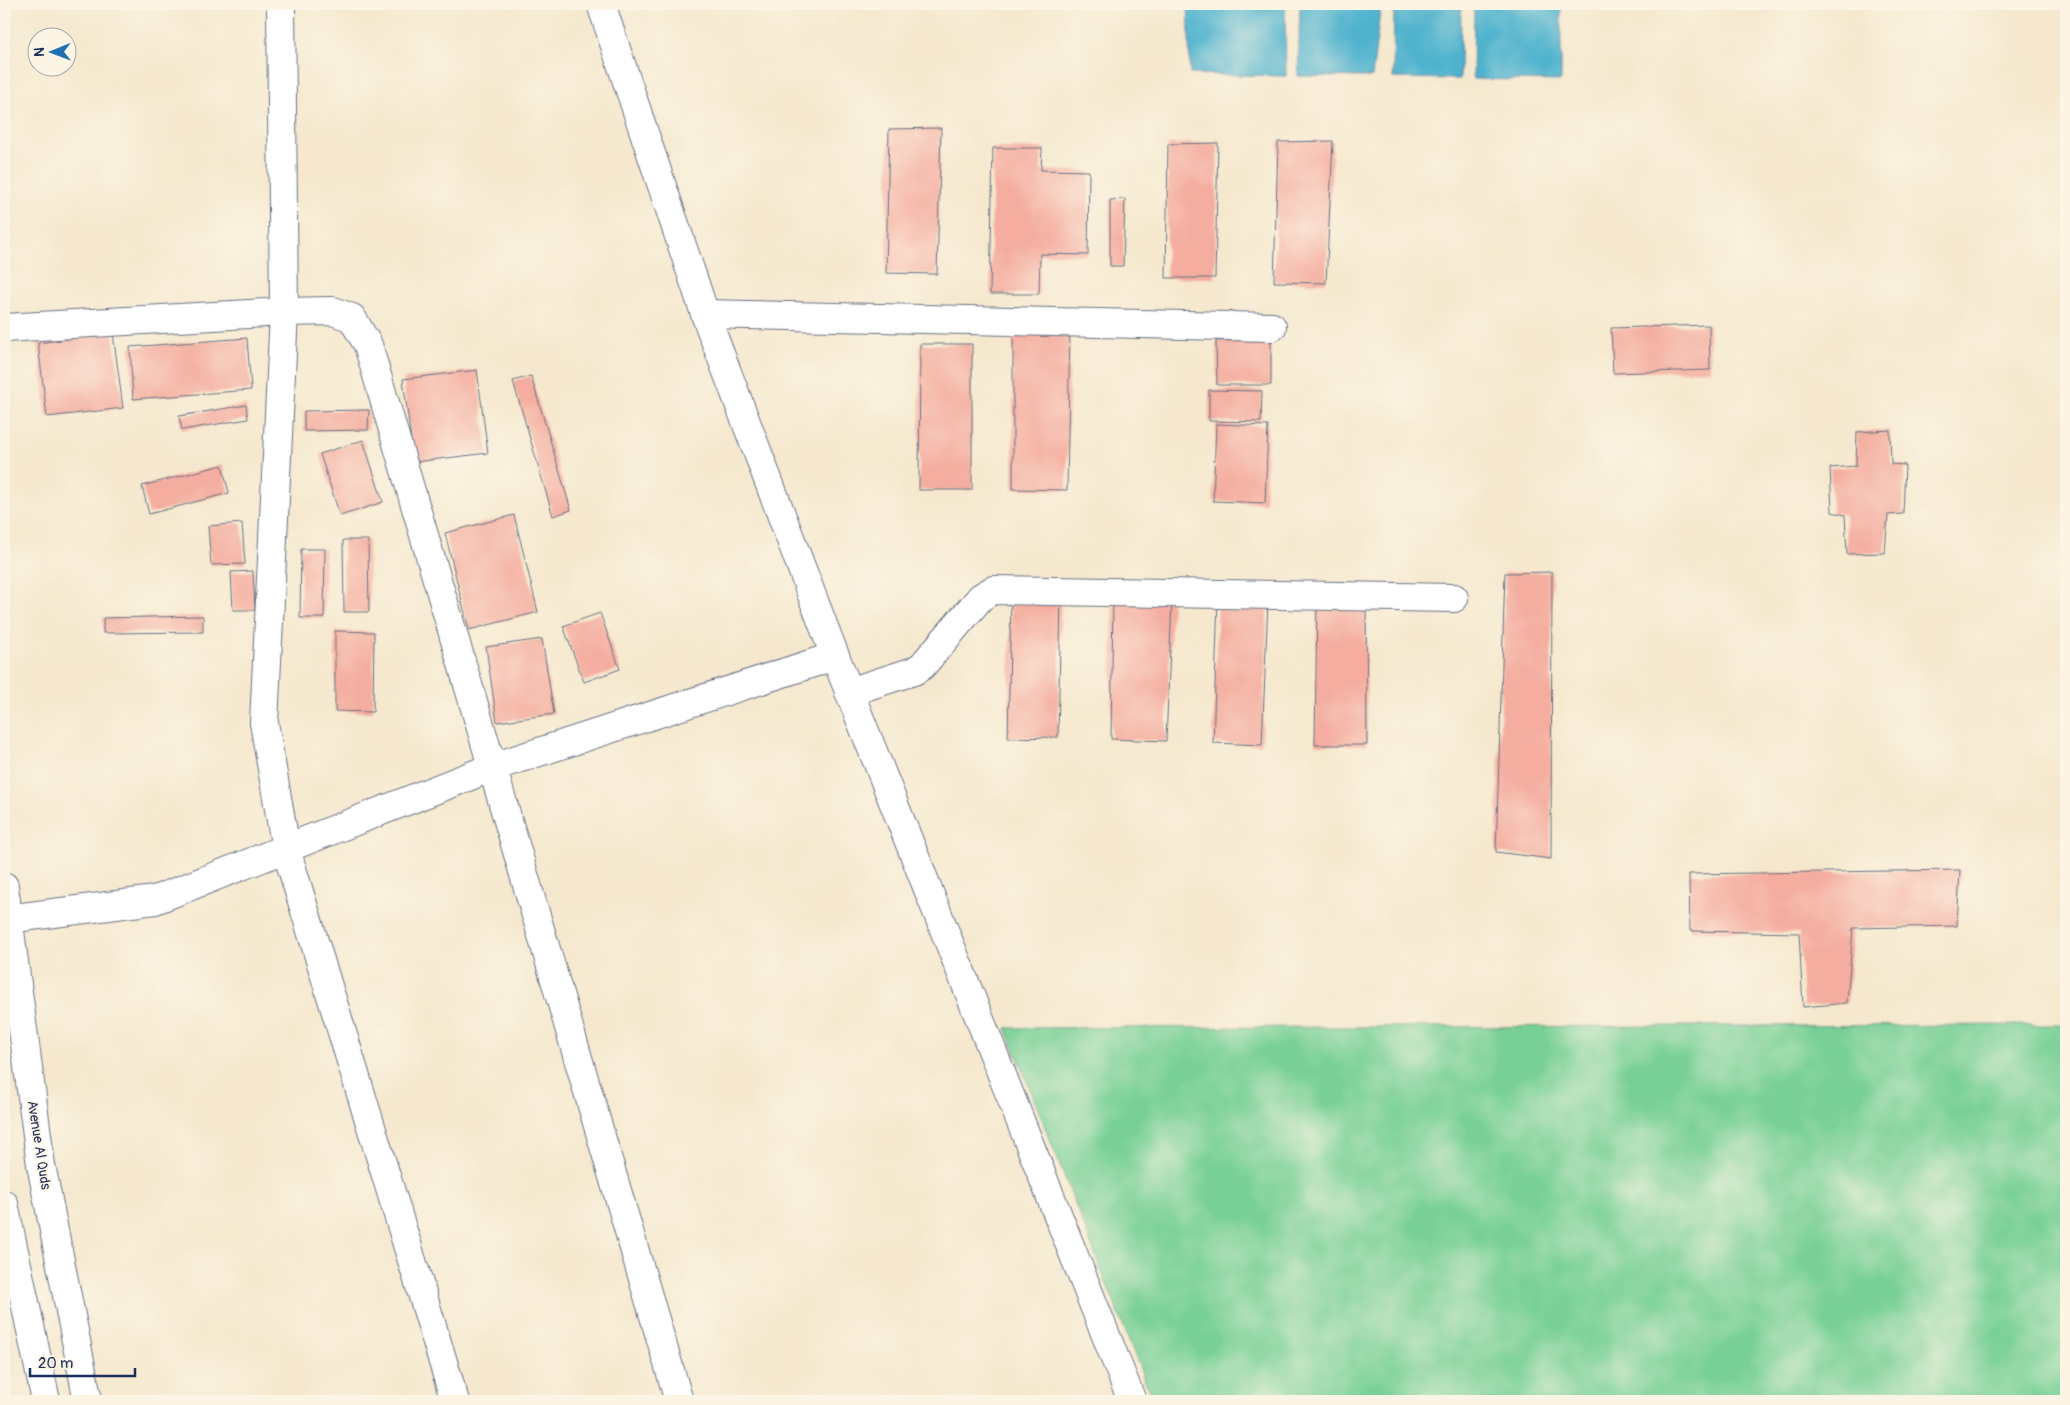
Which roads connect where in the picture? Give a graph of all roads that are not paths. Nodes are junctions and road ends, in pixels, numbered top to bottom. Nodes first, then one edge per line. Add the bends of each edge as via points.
1 (281, 4) edge
2 (601, 4) edge
3 (284, 312) junction
4 (705, 314) junction
5 (1272, 327) dead end
6 (4, 328) edge
7 (1454, 598) dead end
8 (835, 656) junction
9 (850, 692) junction
10 (493, 767) junction
11 (286, 849) junction
12 (4, 886) edge
13 (7, 919) junction
14 (4, 1204) edge
15 (46, 1401) edge
16 (88, 1401) edge
17 (455, 1401) edge
18 (679, 1401) edge
19 (1132, 1401) edge

1 - 3 street
2 - 4 street
3 - 6 street
3 - 10 street via 333,311 352,318 368,345
3 - 11 street via 264,723
4 - 5 street
4 - 8 street
7 - 9 street via 993,590 981,597 914,672
8 - 9 street
8 - 10 street
9 - 19 street
10 - 11 street
10 - 18 street
11 - 13 street via 156,900
11 - 17 street
12 - 13 street, Avenue Al Quds
13 - 16 street, Avenue Al Quds via 40,1165
14 - 15 street

